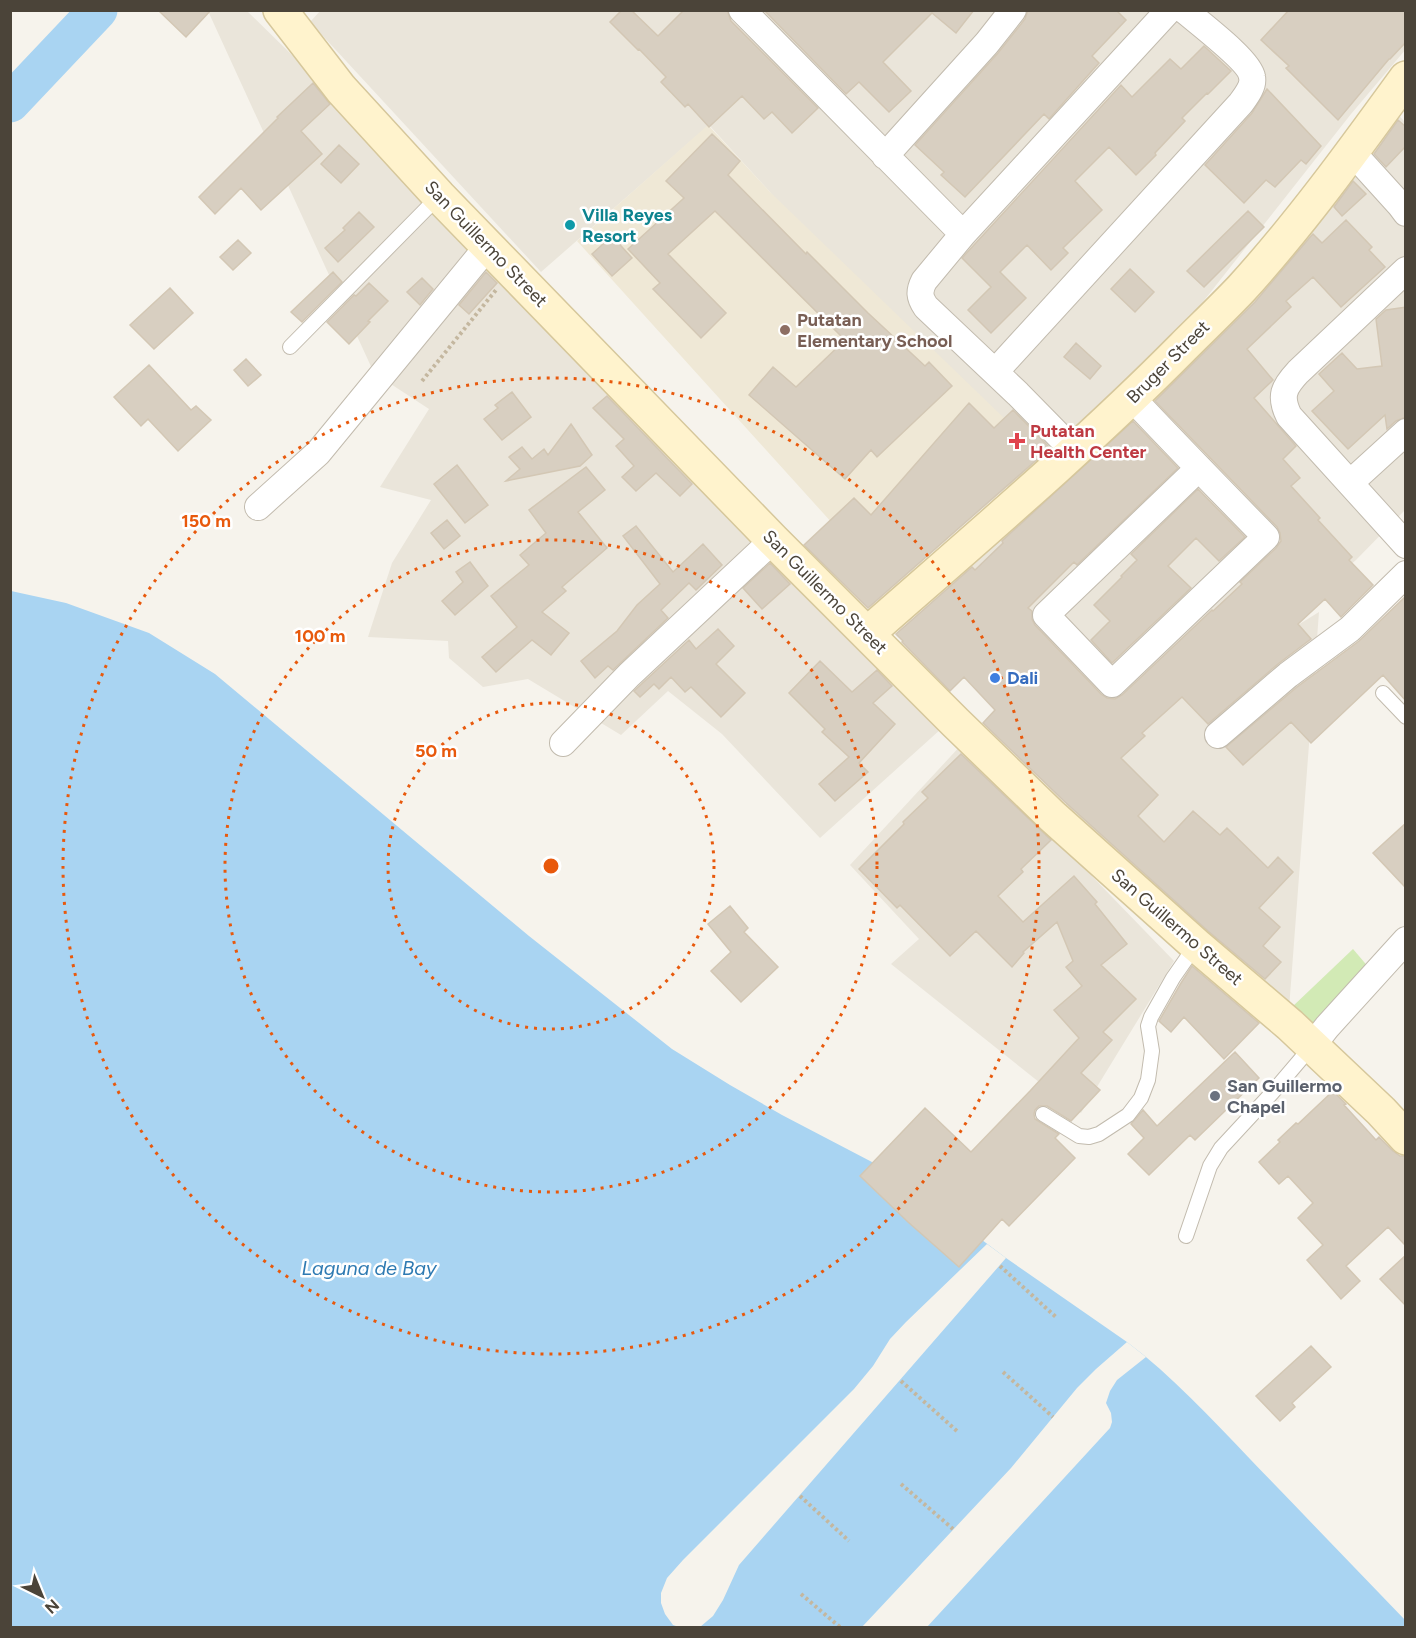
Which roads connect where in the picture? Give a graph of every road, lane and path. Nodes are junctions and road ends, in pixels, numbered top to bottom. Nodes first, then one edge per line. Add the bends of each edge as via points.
1 (280, 10) edge
2 (742, 10) edge
3 (1013, 10) edge
4 (1169, 10) edge
5 (1184, 10) edge
6 (1406, 78) edge
7 (1352, 152) junction
8 (885, 156) junction
9 (439, 196) junction
10 (1406, 213) edge
11 (963, 234) junction
12 (488, 246) junction
13 (1406, 270) edge
14 (512, 271) junction
15 (290, 347) dead end
16 (995, 372) junction
17 (422, 381) dead end
18 (1132, 398) junction
19 (1406, 432) edge
20 (1075, 452) junction
21 (1199, 468) junction
22 (1350, 483) junction
23 (258, 507) dead end
24 (773, 540) junction
25 (1406, 545) edge
26 (1406, 574) edge
27 (867, 634) junction
28 (1383, 693) dead end
29 (1406, 717) edge
30 (1218, 735) dead end
31 (563, 743) dead end
32 (1406, 940) edge
33 (1196, 945) junction
34 (1312, 1046) junction
35 (1043, 1114) dead end
36 (1406, 1138) edge
37 (1186, 1236) dead end
38 (1000, 1266) dead end
39 (1057, 1318) dead end
40 (1003, 1372) dead end
41 (901, 1381) dead end
42 (1053, 1417) dead end
43 (958, 1432) dead end
44 (901, 1484) dead end
45 (800, 1496) dead end
46 (953, 1529) dead end
47 (849, 1541) dead end
48 (801, 1594) dead end
49 (841, 1628) edge

1 - 9 main road, San Guillermo Street via 341,89
2 - 8 street
3 - 8 street
4 - 11 street
5 - 16 street via 1248,67 1253,78 1249,92
6 - 7 main road, Bruger Street
7 - 10 street
7 - 18 main road, Bruger Street via 1298,224 1240,290
8 - 11 street
9 - 12 main road, San Guillermo Street
9 - 15 lane
11 - 16 street via 924,281 919,296
12 - 14 main road, San Guillermo Street
12 - 23 street via 318,453
13 - 22 street via 1298,372 1287,384 1283,397 1289,416
14 - 17 path
14 - 24 main road, San Guillermo Street
16 - 20 street
18 - 20 main road, Bruger Street
18 - 21 street
19 - 22 street
20 - 27 main road, Bruger Street
21 - 21 street via 1046,615 1112,684 1266,537
22 - 25 street
24 - 27 main road, San Guillermo Street
24 - 31 street via 629,675
26 - 30 street via 1350,629
27 - 33 main road, San Guillermo Street via 1044,808
28 - 29 lane
32 - 34 street
33 - 34 main road, San Guillermo Street
33 - 35 lane via 1151,1017 1148,1080 1128,1115 1089,1137 1078,1136
34 - 36 main road, San Guillermo Street
34 - 37 lane via 1221,1148 1210,1166
38 - 39 path
40 - 42 path
41 - 43 path
44 - 46 path
45 - 47 path
48 - 49 path

